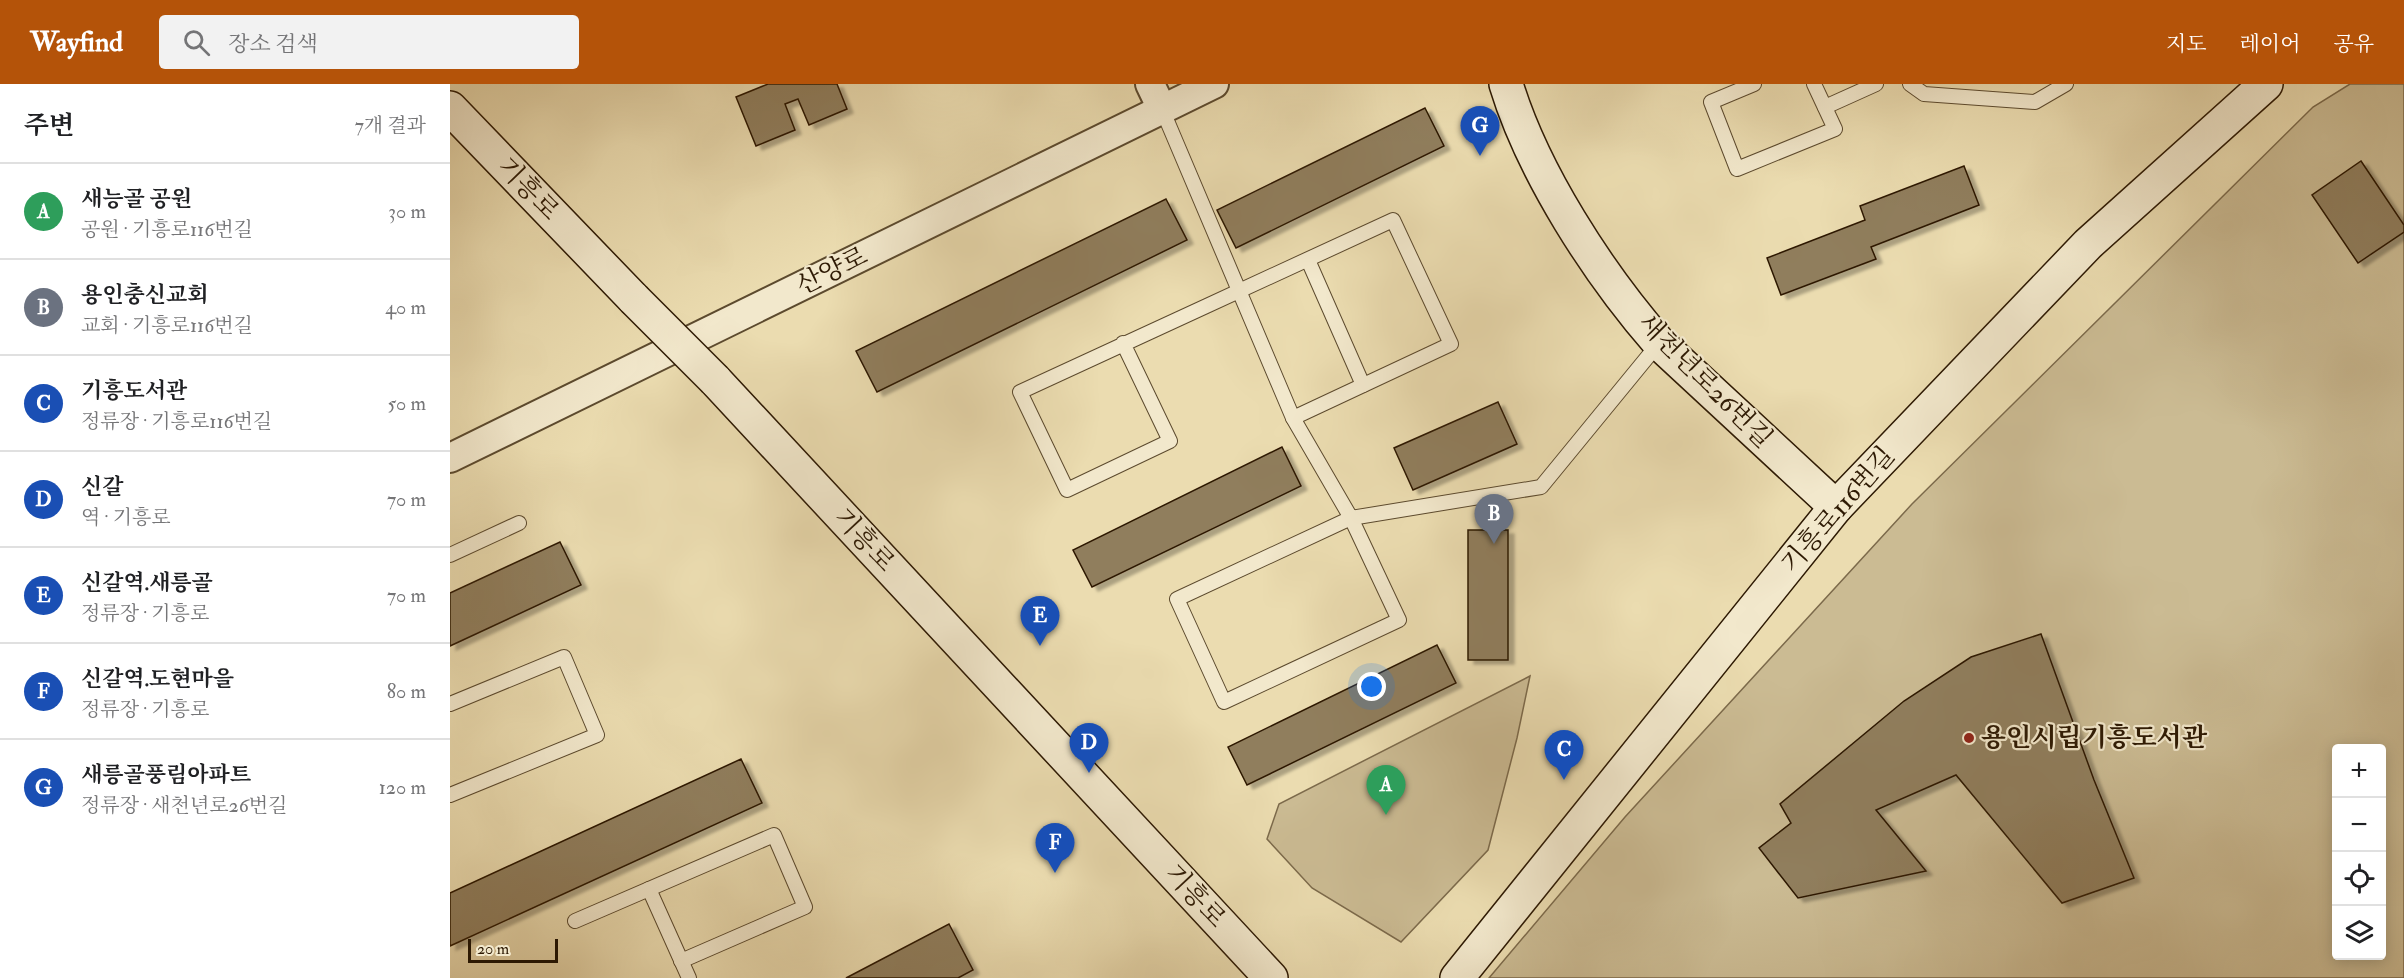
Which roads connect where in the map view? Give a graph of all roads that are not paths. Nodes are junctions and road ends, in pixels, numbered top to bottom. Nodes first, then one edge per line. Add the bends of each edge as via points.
1 (1150, 84) edge
2 (1214, 84) edge
3 (1506, 84) edge
4 (1754, 84) edge
5 (1814, 84) edge
6 (1876, 84) edge
7 (1910, 84) edge
8 (2066, 84) edge
9 (2266, 84) edge
10 (1825, 107) junction
11 (450, 108) edge
12 (1162, 110) junction
13 (1308, 260) junction
14 (1238, 292) junction
15 (1659, 343) junction
16 (1123, 344) junction
17 (1363, 385) junction
18 (1293, 418) junction
19 (450, 458) edge
20 (1836, 507) junction
21 (1351, 518) junction
22 (519, 523) dead end
23 (450, 555) edge
24 (450, 704) edge
25 (450, 795) edge
26 (649, 889) junction
27 (575, 921) dead end
28 (681, 961) junction
29 (689, 978) edge
30 (1271, 978) edge
31 (1457, 978) edge

1 - 12 street
2 - 12 street, 산양로
3 - 15 street, 새천년로26번길 via 1515,115 1569,221
4 - 10 lane via 1711,102 1737,169 1835,129
5 - 10 lane
6 - 10 lane
7 - 8 lane via 1924,94 2035,102
9 - 20 street, 기흥로116번길 via 2088,244
11 - 30 street, 기흥로, bridge via 715,380
12 - 14 lane
12 - 19 street, 산양로
13 - 14 lane
13 - 17 lane
13 - 17 lane via 1393,220 1451,344
14 - 16 lane
14 - 18 lane
15 - 20 street, 새천년로26번길
15 - 21 lane via 1540,487
16 - 16 lane via 1020,392 1067,490 1170,441
17 - 18 lane
18 - 21 lane
20 - 31 street, 기흥로116번길
21 - 21 lane via 1177,599 1224,702 1399,620
22 - 23 lane
24 - 25 lane via 564,657 597,735
26 - 27 lane
26 - 28 lane
26 - 28 lane via 774,835 806,907
28 - 29 lane

